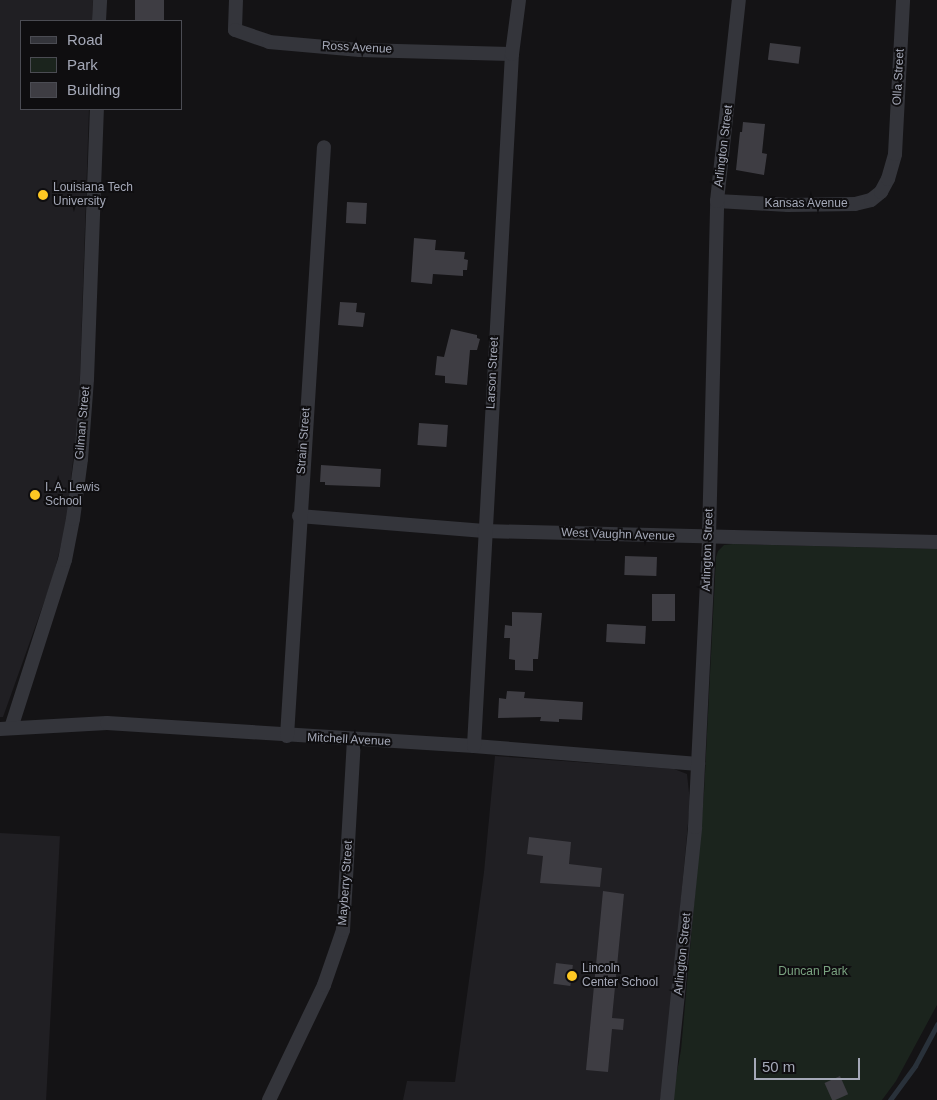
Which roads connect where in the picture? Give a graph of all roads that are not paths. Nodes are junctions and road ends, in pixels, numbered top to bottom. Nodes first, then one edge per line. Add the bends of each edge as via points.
1 (100, 0) edge
2 (236, 0) edge
3 (519, 0) edge
4 (739, 0) edge
5 (903, 0) edge
6 (99, 20) edge
7 (512, 54) junction
8 (97, 110) edge
9 (324, 147) dead end
10 (894, 154) joint
11 (717, 202) junction
12 (299, 516) junction
13 (484, 531) junction
14 (709, 538) junction
15 (937, 542) edge
16 (6, 728) edge
17 (287, 736) junction
18 (354, 740) junction
19 (474, 746) junction
20 (698, 764) junction
21 (269, 1100) edge
22 (667, 1100) edge

1 - 6 street
2 - 7 street, Ross Avenue via 235,30 269,42 360,50
3 - 7 street, Larson Street
4 - 11 street, Arlington Street
5 - 10 street, Olla Street
7 - 13 street, Larson Street
8 - 16 street, Gilman Street via 88,354 75,502 64,560
9 - 12 street, Strain Street
10 - 11 street, Kansas Avenue via 888,179 872,200 855,204 788,205
11 - 14 street, Arlington Street
12 - 13 street, West Vaughn Avenue
12 - 17 street, Strain Street
13 - 14 street, West Vaughn Avenue
13 - 19 street, Larson Street
14 - 15 street, West Vaughn Avenue
14 - 20 street, Arlington Street
16 - 17 street, Mitchell Avenue via 107,724
17 - 18 street, Mitchell Avenue
18 - 19 street, Mitchell Avenue
18 - 21 street, Mayberry Street via 343,930 324,985
19 - 20 street, Mitchell Avenue
20 - 22 street, Arlington Street via 691,882

